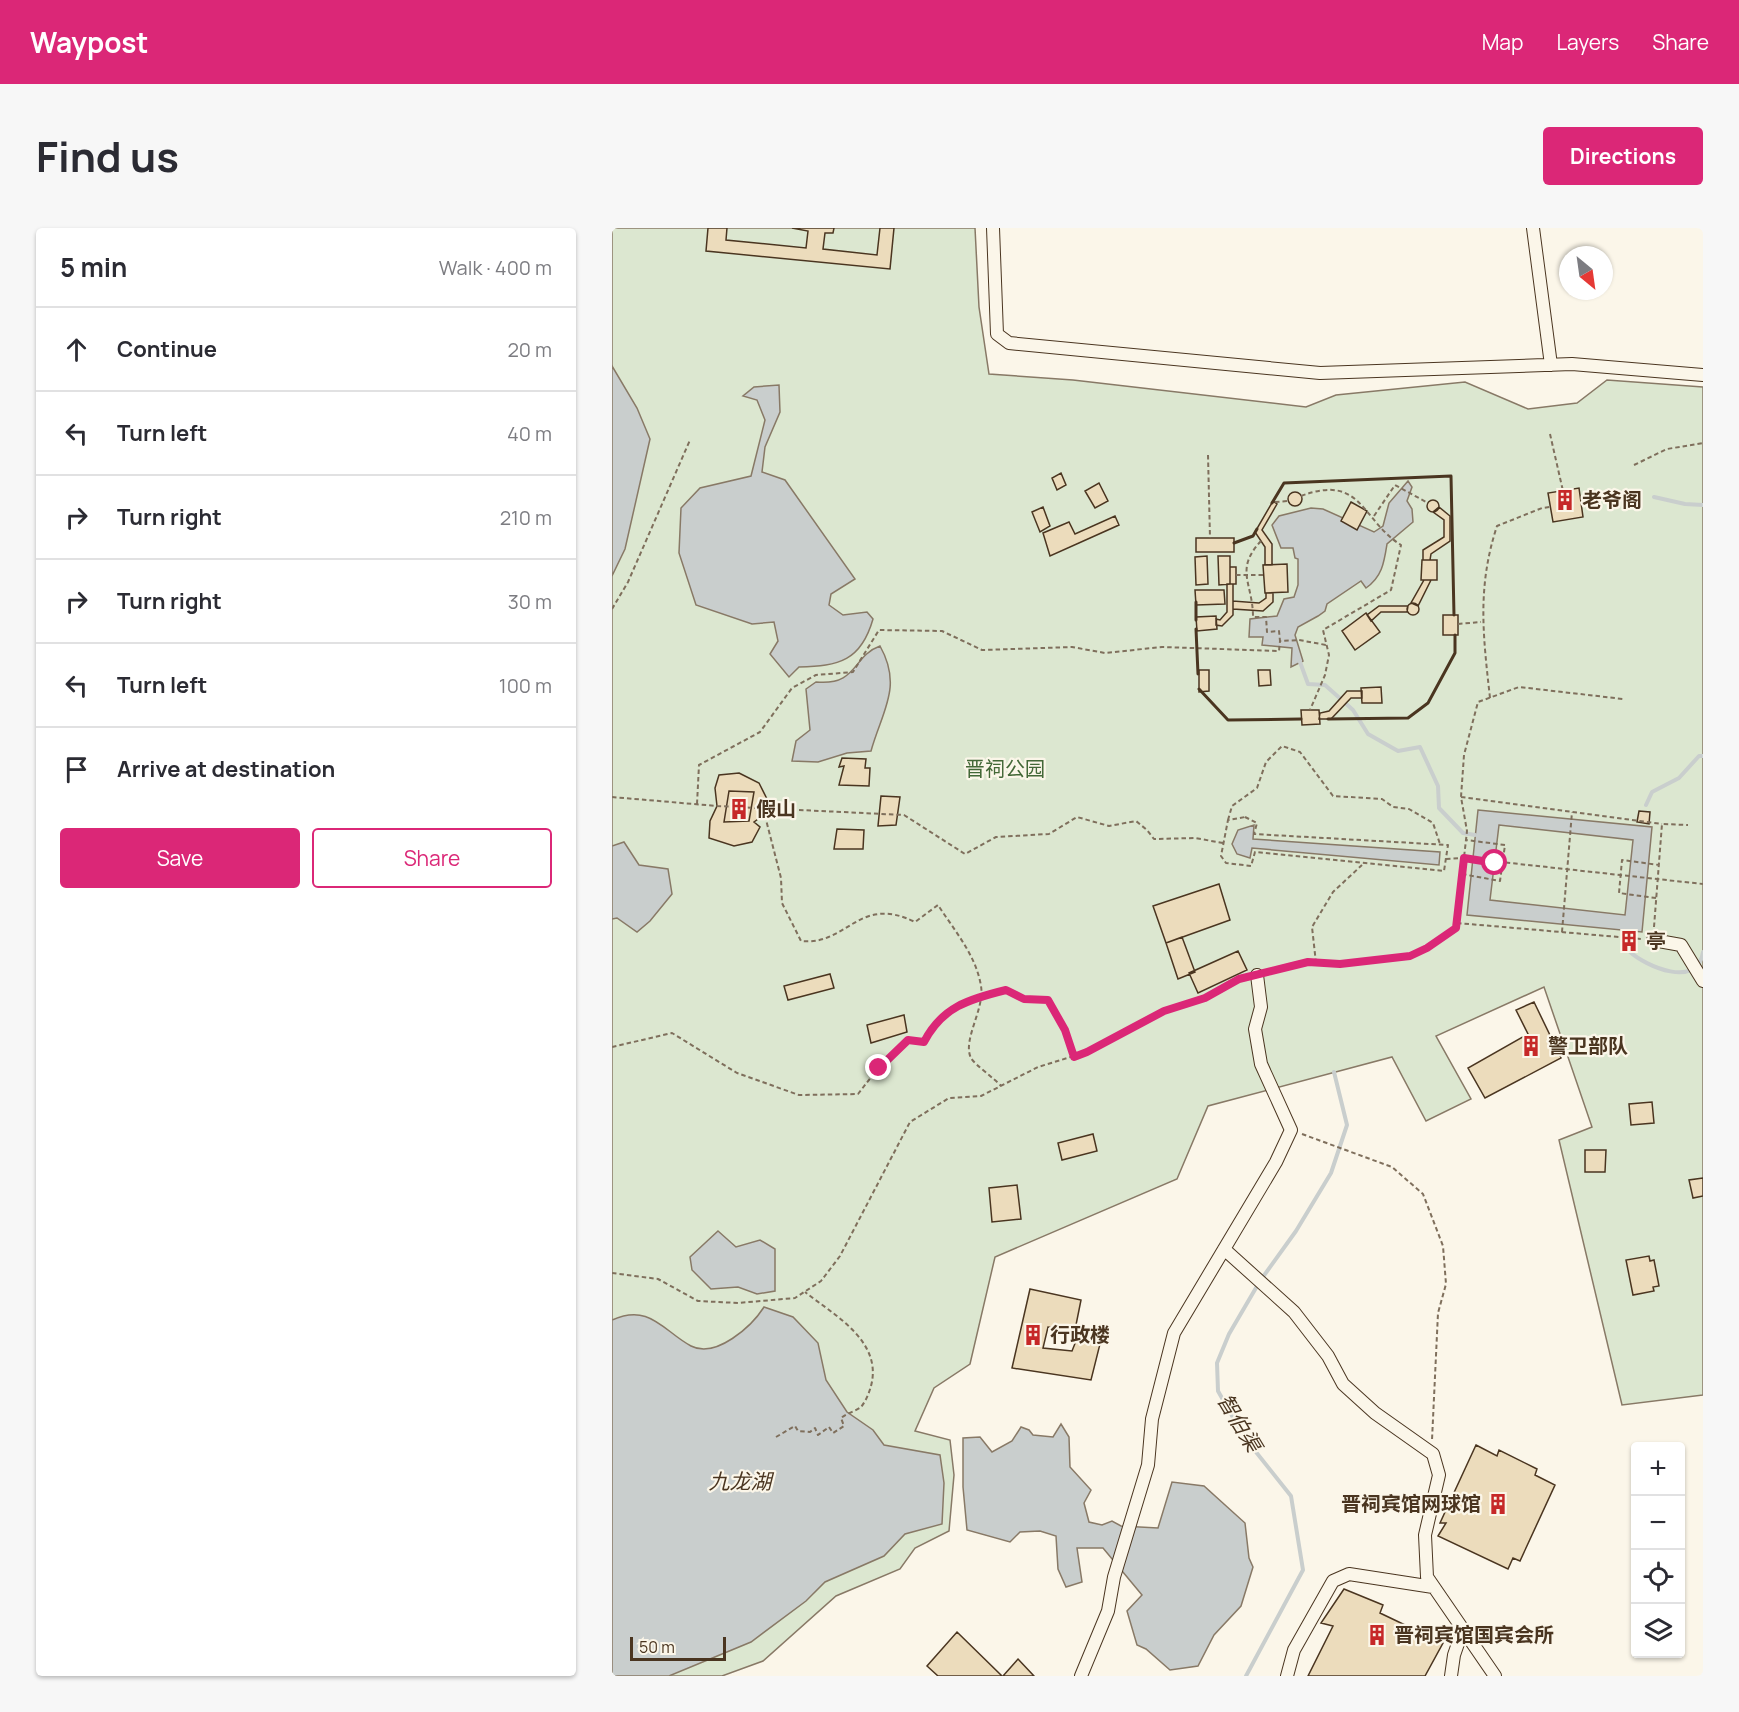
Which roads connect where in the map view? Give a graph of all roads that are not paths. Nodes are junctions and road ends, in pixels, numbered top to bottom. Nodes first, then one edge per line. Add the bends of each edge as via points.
1 (993, 228) edge
2 (1533, 228) edge
3 (1551, 365) junction
4 (1703, 375) edge
5 (1653, 940) road end
6 (1699, 973) edge
7 (1257, 975) road end
8 (1224, 1249) junction
9 (1433, 1587) junction
10 (1463, 1629) junction
11 (1081, 1676) edge
12 (1287, 1676) edge
13 (1451, 1676) edge
14 (1495, 1676) edge

1 - 3 street via 997,334 1009,343 1320,373
2 - 3 street
3 - 4 street
5 - 6 street via 1681,945
7 - 8 street via 1261,1007 1254,1029 1261,1064 1291,1130
8 - 9 street via 1294,1312 1328,1356 1343,1384 1375,1413 1433,1454 1438,1475 1425,1535 1427,1577
8 - 11 street via 1174,1333 1152,1419 1148,1465 1114,1577 1108,1611
9 - 10 street
9 - 12 street via 1349,1574 1333,1581 1294,1650
10 - 13 street
10 - 14 street

